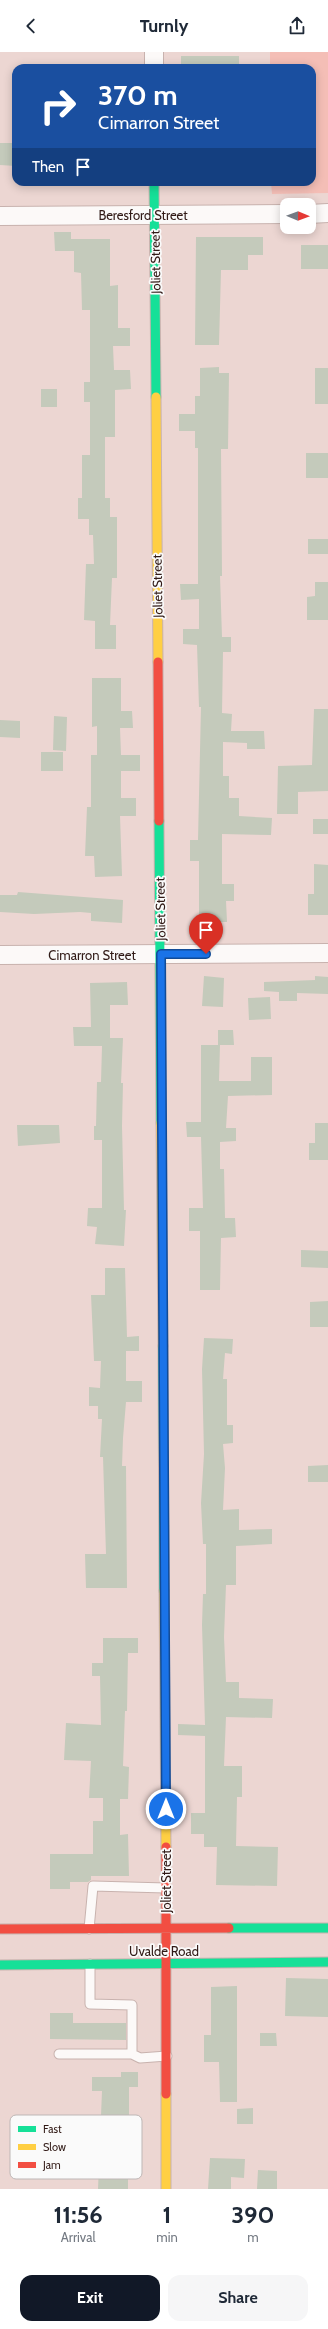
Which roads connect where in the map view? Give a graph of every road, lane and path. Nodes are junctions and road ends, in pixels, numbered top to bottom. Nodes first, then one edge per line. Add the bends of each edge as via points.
1 (154, 52) edge
2 (154, 64) edge
3 (154, 186) edge
4 (328, 213) edge
5 (280, 214) edge
6 (316, 214) edge
7 (154, 215) junction
8 (0, 216) edge
9 (328, 953) edge
10 (161, 954) junction
11 (0, 955) edge
12 (166, 1888) junction
13 (0, 1928) edge
14 (328, 1928) edge
15 (89, 1929) junction
16 (167, 1930) junction
17 (328, 1962) edge
18 (0, 1964) edge
19 (90, 1964) junction
20 (167, 1964) junction
21 (59, 2054) dead end
22 (132, 2054) junction
23 (167, 2056) junction
24 (166, 2189) edge

1 - 2 street
3 - 7 street, Joliet Street
4 - 6 street
5 - 7 street, Beresford Street
7 - 8 street, Beresford Street
7 - 10 street, Joliet Street
9 - 10 street, Cimarron Street
10 - 11 street, Cimarron Street
10 - 12 street, Joliet Street
12 - 15 lane via 93,1886
12 - 16 street, Joliet Street
13 - 15 street, Uvalde Road
14 - 16 street, Uvalde Road
15 - 16 street, Uvalde Road
16 - 20 street, Joliet Street
17 - 20 street, Uvalde Road
18 - 19 street, Uvalde Road
19 - 20 street, Uvalde Road
19 - 22 lane via 90,2004 132,2005
20 - 23 street, Joliet Street
21 - 22 lane
22 - 23 lane via 140,2058
23 - 24 street, Joliet Street

